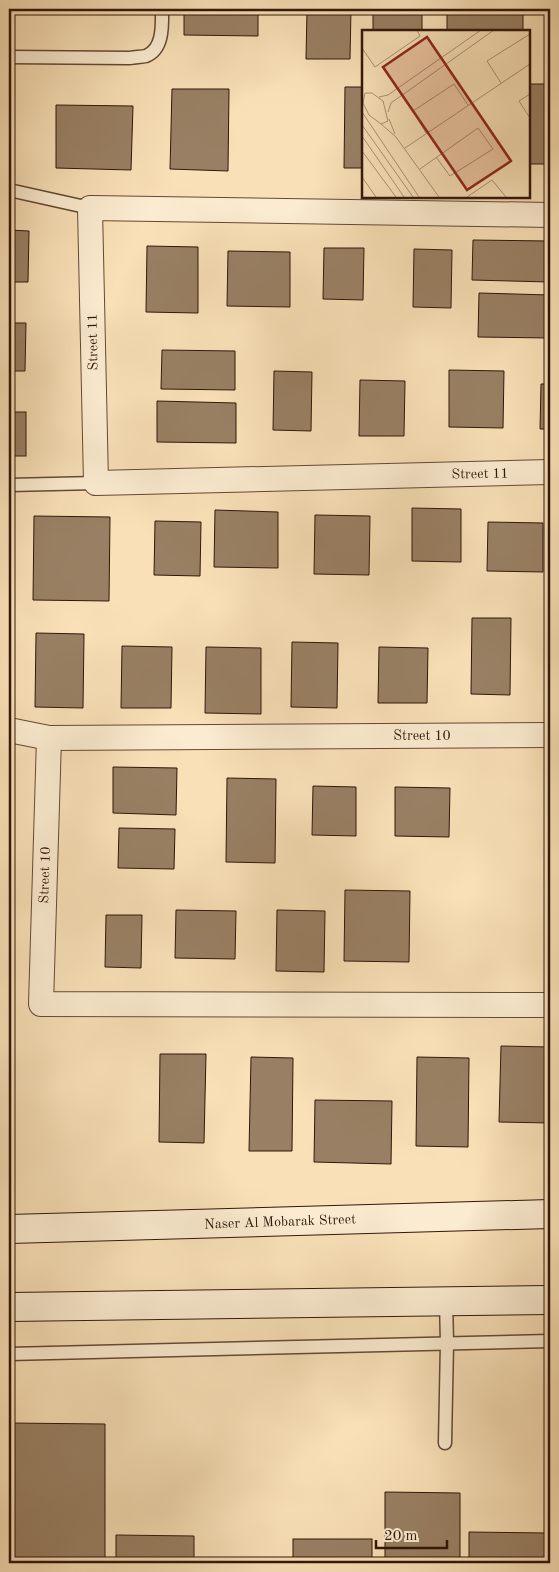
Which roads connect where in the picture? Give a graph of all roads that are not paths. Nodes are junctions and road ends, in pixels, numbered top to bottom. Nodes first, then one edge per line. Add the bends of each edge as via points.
1 (162, 9) edge
2 (9, 57) edge
3 (9, 190) edge
4 (90, 208) junction
5 (550, 215) edge
6 (550, 472) edge
7 (96, 483) junction
8 (9, 485) edge
9 (9, 730) edge
10 (550, 735) edge
11 (49, 738) junction
12 (550, 1005) edge
13 (550, 1214) edge
14 (9, 1229) edge
15 (550, 1300) edge
16 (446, 1301) junction
17 (9, 1307) edge
18 (550, 1341) edge
19 (447, 1344) junction
20 (9, 1354) edge
21 (445, 1443) dead end

1 - 2 lane via 160,37 147,56
3 - 4 lane
4 - 5 street
4 - 7 street, Street 11
6 - 7 street, Street 11
7 - 8 lane
9 - 11 street
10 - 11 street, Street 10
11 - 12 street, Street 10 via 41,1004
13 - 14 street, Naser Al Mobarak Street
15 - 16 street
16 - 17 street
16 - 19 lane
18 - 19 lane
19 - 20 lane
19 - 21 lane

